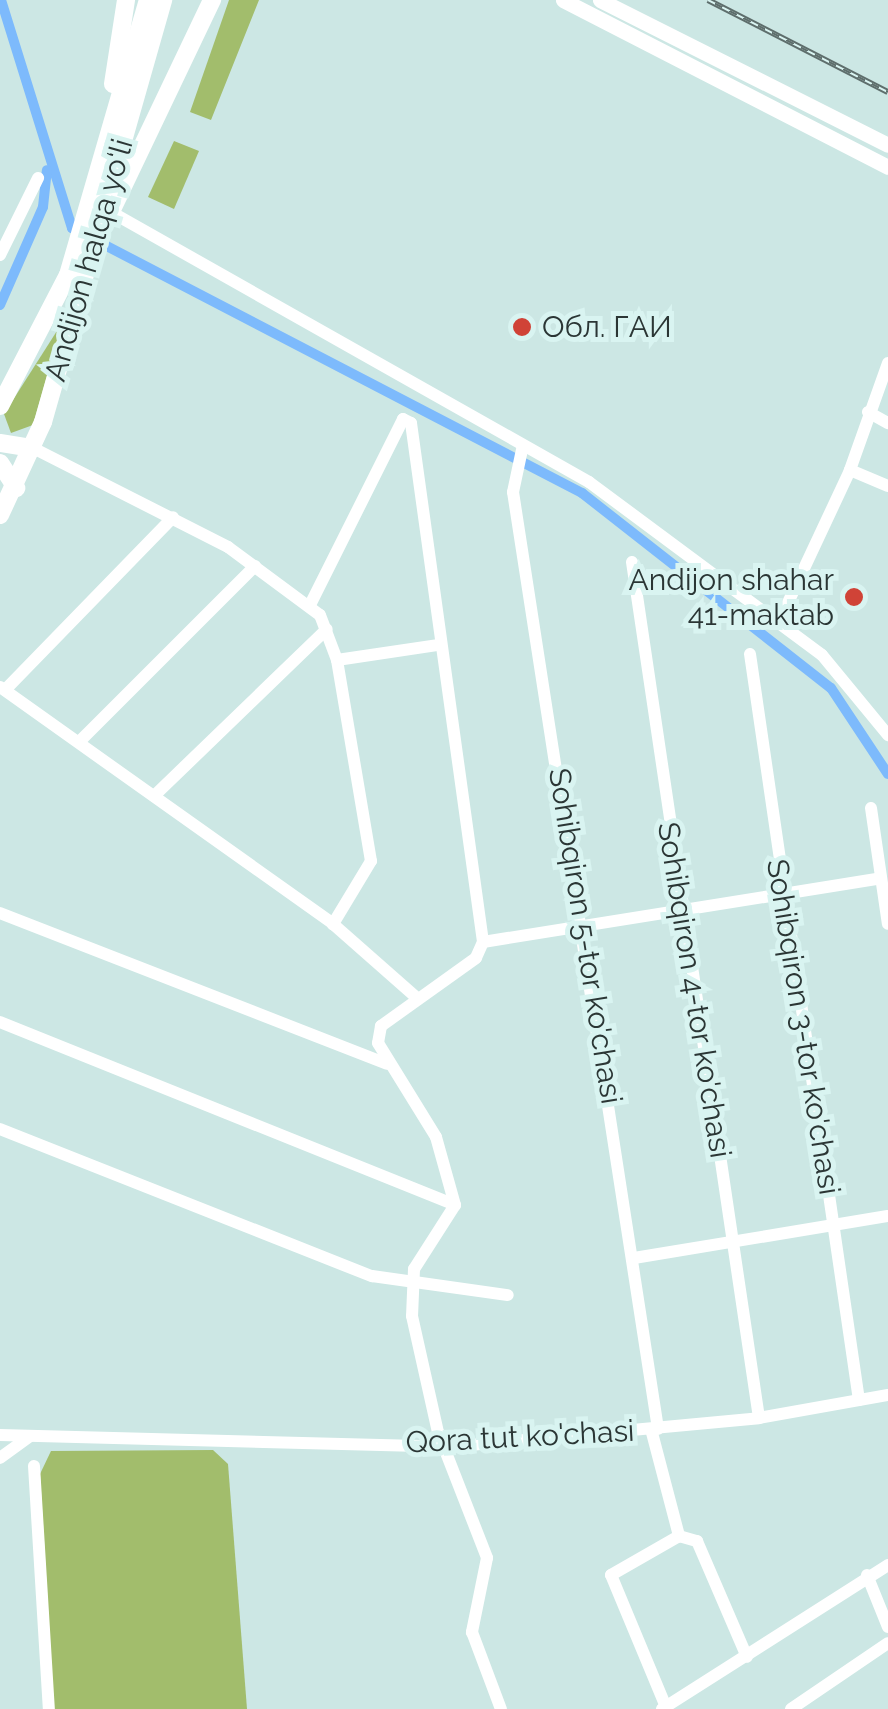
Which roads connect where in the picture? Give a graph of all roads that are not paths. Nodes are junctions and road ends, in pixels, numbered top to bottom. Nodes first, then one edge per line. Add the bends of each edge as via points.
1 (126, 0) edge
2 (148, 0) edge
3 (163, 0) edge
4 (212, 0) edge
5 (563, 0) edge
6 (600, 0) edge
7 (109, 125) junction
8 (888, 145) edge
9 (888, 167) edge
10 (38, 178) dead end
11 (111, 212) junction
12 (90, 254) junction
13 (0, 255) edge
14 (888, 363) edge
15 (0, 406) edge
16 (868, 412) junction
17 (888, 422) edge
18 (0, 443) edge
19 (33, 448) junction
20 (522, 448) junction
21 (0, 463) edge
22 (850, 470) junction
23 (888, 486) edge
24 (16, 488) junction
25 (0, 515) edge
26 (174, 517) junction
27 (632, 562) dead end
28 (254, 566) junction
29 (310, 605) junction
30 (778, 624) junction
31 (327, 629) junction
32 (437, 645) junction
33 (750, 654) dead end
34 (337, 660) junction
35 (3, 688) edge
36 (888, 735) edge
37 (79, 742) junction
38 (154, 796) junction
39 (871, 808) dead end
40 (881, 878) junction
41 (781, 893) junction
42 (681, 909) junction
43 (0, 914) edge
44 (334, 924) junction
45 (888, 924) edge
46 (585, 926) junction
47 (483, 942) junction
48 (418, 998) junction
49 (0, 1022) edge
50 (386, 1064) junction
51 (0, 1129) edge
52 (455, 1205) junction
53 (888, 1216) edge
54 (833, 1224) junction
55 (733, 1242) junction
56 (634, 1258) junction
57 (410, 1285) junction
58 (508, 1295) dead end
59 (888, 1395) edge
60 (858, 1400) junction
61 (759, 1418) junction
62 (655, 1429) junction
63 (0, 1435) edge
64 (30, 1436) junction
65 (448, 1448) junction
66 (0, 1458) edge
67 (34, 1466) dead end
68 (679, 1536) junction
69 (888, 1565) edge
70 (867, 1575) junction
71 (888, 1626) edge
72 (888, 1643) edge
73 (747, 1657) junction
74 (664, 1708) edge
75 (50, 1709) edge
76 (501, 1709) edge
77 (791, 1709) edge

1 - 7 highway
2 - 7 highway, Andijon halqa yo‘li
3 - 12 highway, Andijon halqa yo‘li
4 - 11 highway
5 - 9 main road
6 - 8 main road
7 - 15 highway, Andijon halqa yo‘li via 68,275
10 - 13 street
11 - 12 highway
11 - 20 street
12 - 19 highway, Andijon halqa yo‘li
14 - 16 street
16 - 17 street
16 - 22 street
18 - 19 highway
19 - 24 highway, Andijon halqa yo‘li
19 - 26 street
20 - 30 street via 589,482
20 - 46 street, Sohibqiron 5-tor ko'chasi via 514,470
21 - 24 highway
22 - 23 street
22 - 30 street
24 - 25 highway, Andijon halqa yo‘li
26 - 28 street
26 - 35 street
27 - 42 street, Sohibqiron 4-tor ko'chasi
28 - 29 street
28 - 37 street
29 - 31 street
29 - 32 street via 403,418 411,422
30 - 36 street via 858,690
31 - 34 street
31 - 38 street
32 - 34 street
32 - 47 street
33 - 41 street, Sohibqiron 3-tor ko'chasi
34 - 44 street via 371,860
35 - 37 street
37 - 38 street
38 - 44 street
39 - 40 street
40 - 41 street
40 - 45 street
41 - 42 street
41 - 54 street, Sohibqiron 3-tor ko'chasi
42 - 46 street
42 - 55 street, Sohibqiron 4-tor ko'chasi
43 - 50 street
44 - 48 street
46 - 47 street
46 - 56 street, Sohibqiron 5-tor ko'chasi
47 - 48 street via 476,958
48 - 50 street via 381,1026
49 - 52 street
50 - 52 street via 436,1138
51 - 57 street
52 - 57 street
53 - 54 street
54 - 55 street
54 - 60 street, Sohibqiron 3-tor ko'chasi
55 - 56 street
55 - 61 street, Sohibqiron 4-tor ko'chasi
56 - 62 street, Sohibqiron 5-tor ko'chasi
57 - 58 street
57 - 65 street via 422,1379
59 - 60 street, Qora tut ko'chasi
60 - 61 street, Qora tut ko'chasi
61 - 62 street, Qora tut ko'chasi
62 - 65 street, Qora tut ko'chasi
62 - 68 street, Sohibqiron 5-tor ko'chasi
63 - 64 street, Qora tut ko'chasi
64 - 65 street, Qora tut ko'chasi
64 - 66 street
65 - 76 street via 488,1558 472,1632
67 - 75 street
68 - 73 street via 697,1541
68 - 74 street via 611,1576
69 - 70 street
70 - 71 street
70 - 73 street
72 - 77 street
73 - 74 street

